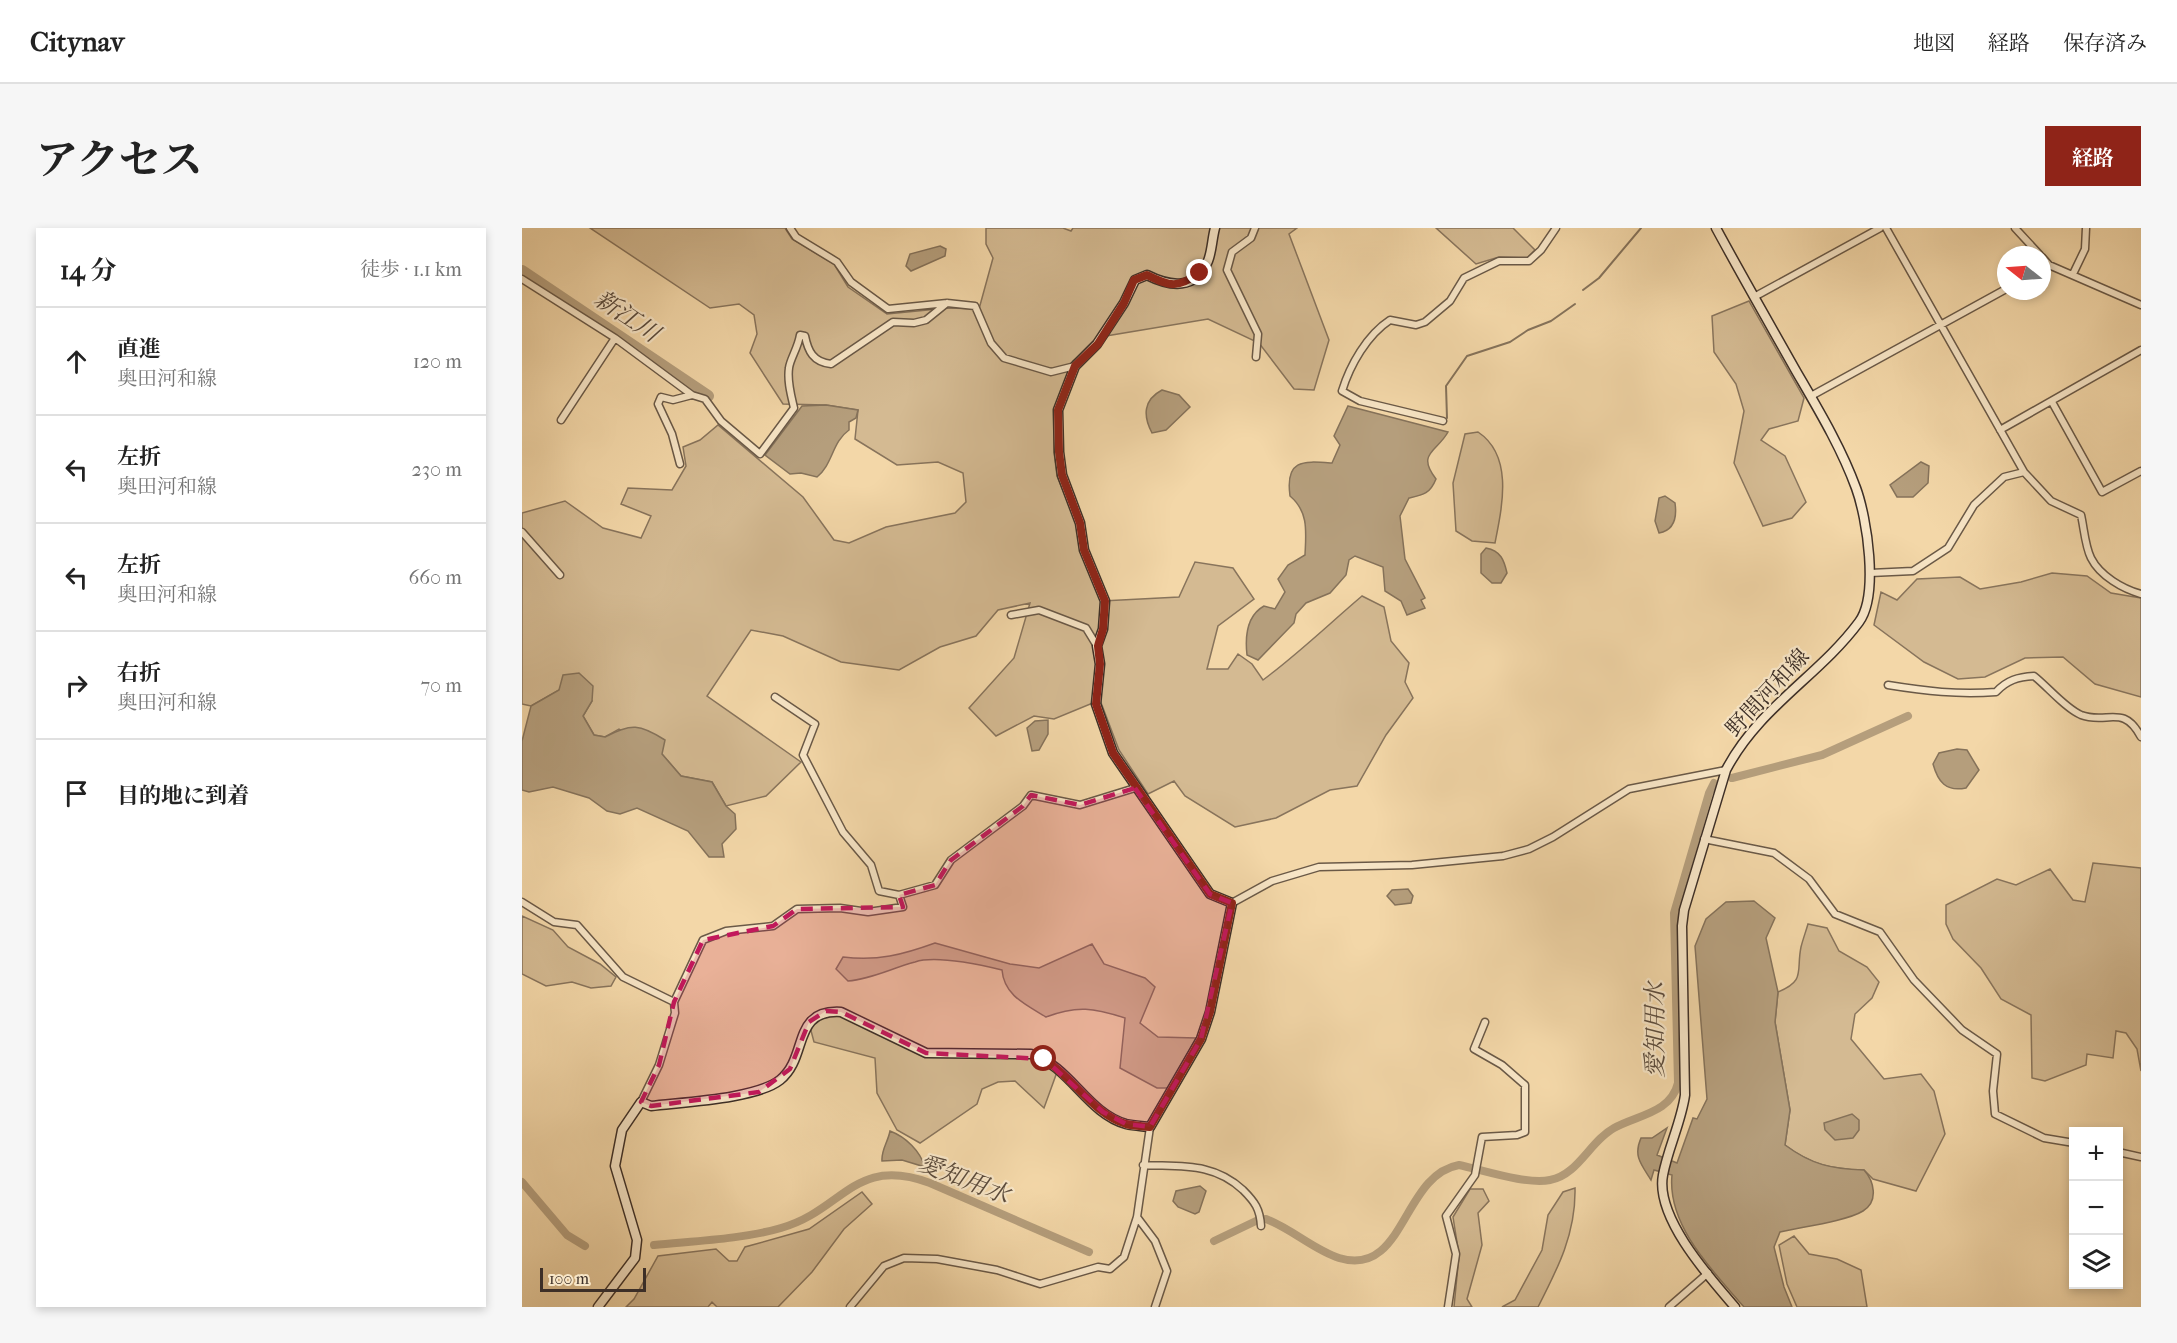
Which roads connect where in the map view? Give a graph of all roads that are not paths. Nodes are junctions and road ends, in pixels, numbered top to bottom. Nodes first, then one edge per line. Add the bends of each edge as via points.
1 (790, 228) edge
2 (1222, 228) edge
3 (1255, 228) edge
4 (1557, 228) edge
5 (1716, 228) edge
6 (1880, 228) edge
7 (1886, 228) edge
8 (2015, 228) edge
9 (2086, 228) edge
10 (1214, 231) edge
11 (2032, 246) edge
12 (2051, 266) edge
13 (2073, 274) junction
14 (522, 279) edge
15 (1997, 294) edge
16 (1754, 297) junction
17 (947, 303) junction
18 (2141, 305) edge
19 (1942, 324) junction
20 (615, 339) junction
21 (2141, 350) edge
22 (1256, 357) dead end
23 (1075, 366) junction
24 (692, 395) junction
25 (1810, 396) junction
26 (2052, 402) junction
27 (561, 420) dead end
28 (1443, 422) dead end
29 (2000, 430) junction
30 (680, 464) dead end
31 (2141, 471) edge
32 (2024, 472) junction
33 (522, 532) edge
34 (1870, 573) junction
35 (560, 575) dead end
36 (2141, 594) edge
37 (1011, 615) dead end
38 (1098, 646) junction
39 (1888, 685) dead end
40 (775, 697) dead end
41 (2141, 737) edge
42 (1726, 770) junction
43 (1135, 788) junction
44 (1704, 839) junction
45 (899, 895) junction
46 (522, 902) edge
47 (1232, 903) junction
48 (675, 1002) junction
49 (1485, 1023) dead end
50 (641, 1102) junction
51 (1150, 1127) junction
52 (2069, 1142) edge
53 (2123, 1153) edge
54 (2141, 1157) edge
55 (1143, 1165) junction
56 (1137, 1217) junction
57 (1260, 1226) dead end
58 (1708, 1274) junction
59 (598, 1307) edge
60 (850, 1307) edge
61 (1155, 1307) edge
62 (1448, 1307) edge
63 (1669, 1307) edge
64 (1735, 1307) edge

1 - 17 street via 796,237 837,262 852,282 888,309
2 - 10 street
3 - 22 street via 1251,238 1232,252 1227,270 1258,334
4 - 28 street via 1529,261 1499,261 1464,278 1450,301 1425,322 1416,325 1390,320 1375,330 1347,377 1342,391 1360,401
5 - 16 main road, 野間河和線
6 - 16 street
7 - 19 street
8 - 11 street
9 - 13 street via 2085,249
10 - 23 main road via 1208,261 1200,273 1184,284 1173,285 1147,275 1134,280 1098,344
12 - 13 street
13 - 18 street
14 - 20 street
15 - 19 street
16 - 25 main road, 野間河和線
17 - 23 street via 975,306 991,343 1004,358 1051,372
17 - 24 street via 926,320 893,322 831,364 821,363 808,351 805,336 800,335 789,366 794,408 760,454 721,421 705,399
19 - 25 street
19 - 29 street
20 - 24 street
20 - 27 street
21 - 26 street
23 - 38 main road via 1058,410 1059,452 1084,550 1105,601
24 - 30 street via 673,400 661,397 658,404
25 - 34 main road, 野間河和線 via 1857,490
26 - 29 street
26 - 31 street via 2102,492
29 - 32 street
32 - 34 street via 2004,477 1974,505 1947,548 1913,571
32 - 36 street via 2052,501 2081,515 2091,558 2109,578
33 - 35 street
34 - 42 main road, 野間河和線 via 1861,620 1763,717
37 - 38 street via 1039,610 1086,628
38 - 43 main road via 1096,704 1113,753
39 - 41 street via 1966,694 1996,692 2004,683 2020,676 2034,676 2079,714 2097,719 2114,715 2135,725
40 - 45 street via 815,723 803,755 843,832 871,865 879,891
42 - 44 main road, 野間河和線
42 - 47 street via 1629,789 1529,849 1503,856 1412,865 1319,867 1272,881
43 - 45 street via 1080,805 1031,795 1023,806 951,860 935,885
43 - 47 main road via 1210,894
44 - 52 street via 1773,853 1809,879 1835,914 1880,932 1914,980 1962,1030 1997,1054 1992,1091 1995,1114 2044,1138
44 - 58 main road, 野間河和線 via 1682,926 1685,1095 1662,1177 1669,1216
45 - 48 street via 903,908 868,912 797,909 773,926 726,931 703,940
46 - 48 street via 554,922 577,925 623,977
47 - 51 main road via 1201,1039
48 - 50 street via 659,1065
49 - 62 street via 1474,1049 1502,1065 1525,1085 1525,1132 1482,1137 1475,1175 1446,1216 1456,1254
50 - 51 main road via 651,1107 759,1092 790,1069 809,1022 826,1011 841,1012 926,1053 1031,1054 1056,1067 1103,1112 1126,1124
50 - 59 main road via 622,1130 615,1166 637,1240 635,1258
51 - 55 street
53 - 54 street
55 - 56 street
55 - 57 street via 1207,1168 1228,1176 1254,1201 1260,1212
56 - 60 street via 1124,1257 1110,1269 1098,1267 1040,1284 997,1270 937,1259 904,1258 884,1266
56 - 61 street via 1155,1241 1167,1271
58 - 63 street
58 - 64 main road, 野間河和線

